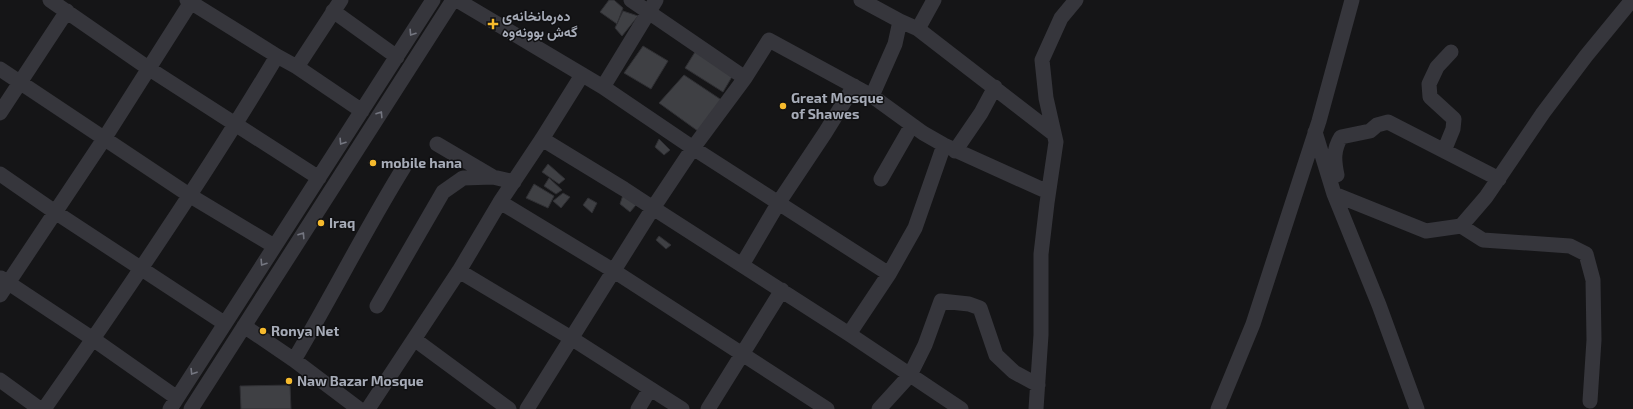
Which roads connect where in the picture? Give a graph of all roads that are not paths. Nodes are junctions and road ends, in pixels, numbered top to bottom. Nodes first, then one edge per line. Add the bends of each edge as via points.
1 (50, 0) edge
2 (453, 0) edge
3 (457, 0) edge
4 (631, 0) edge
5 (862, 0) edge
6 (934, 0) edge
7 (1352, 0) edge
8 (1632, 0) edge
9 (189, 1) edge
10 (427, 2) edge
11 (876, 4) edge
12 (1068, 4) edge
13 (337, 6) edge
14 (653, 6) edge
15 (67, 11) junction
16 (443, 16) junction
17 (900, 21) junction
18 (918, 29) junction
19 (1452, 52) dead end
20 (277, 56) junction
21 (397, 56) junction
22 (296, 67) junction
23 (148, 68) junction
24 (0, 69) edge
25 (582, 75) junction
26 (745, 78) junction
27 (20, 82) junction
28 (854, 86) junction
29 (603, 87) junction
30 (994, 88) junction
31 (872, 96) junction
32 (362, 111) junction
33 (0, 113) edge
34 (237, 124) junction
35 (912, 125) junction
36 (1315, 132) junction
37 (1054, 134) junction
38 (104, 139) junction
39 (542, 139) junction
40 (437, 144) dead end
41 (693, 148) junction
42 (949, 148) junction
43 (1444, 151) junction
44 (404, 167) dead end
45 (0, 174) edge
46 (493, 177) junction
47 (319, 178) junction
48 (881, 179) dead end
49 (1499, 179) junction
50 (514, 182) junction
51 (1048, 192) junction
52 (189, 195) junction
53 (1337, 195) junction
54 (500, 202) junction
55 (779, 202) junction
56 (653, 208) junction
57 (55, 212) junction
58 (1461, 226) junction
59 (274, 246) junction
60 (742, 265) junction
61 (142, 269) junction
62 (459, 271) junction
63 (614, 271) junction
64 (889, 274) junction
65 (4, 280) edge
66 (782, 290) junction
67 (0, 296) edge
68 (377, 306) dead end
69 (224, 323) junction
70 (244, 326) junction
71 (849, 334) junction
72 (571, 338) junction
73 (93, 339) junction
74 (414, 339) junction
75 (742, 354) junction
76 (294, 360) junction
77 (910, 375) junction
78 (0, 380) edge
79 (1038, 385) junction
80 (650, 389) junction
81 (1590, 401) dead end
82 (173, 404) edge
83 (40, 409) edge
84 (44, 409) edge
85 (191, 409) edge
86 (359, 409) edge
87 (368, 409) edge
88 (509, 409) edge
89 (527, 409) edge
90 (638, 409) edge
91 (682, 409) edge
92 (708, 409) edge
93 (827, 409) edge
94 (879, 409) edge
95 (961, 409) edge
96 (1036, 409) edge
97 (1218, 409) edge
98 (1417, 409) edge

1 - 15 street
2 - 16 street
3 - 25 street
4 - 14 street
5 - 11 street
6 - 18 street
7 - 36 street
8 - 49 street via 1543,113
9 - 20 street
9 - 23 street
10 - 16 street
10 -> 21 street
11 - 17 street
12 - 37 street via 1042,60 1046,98
13 - 21 street
13 - 22 street
14 - 26 street
14 - 29 street
15 - 23 street
15 - 27 street
70 -> 16 street
17 - 18 street
17 - 31 street via 895,44
18 - 30 street
19 - 43 street via 1437,67 1429,84 1430,97 1454,119 1453,129
20 - 22 street
20 - 34 street
21 - 32 street
22 - 32 street
23 - 34 street
23 - 38 street
24 - 27 street
25 - 29 street
25 - 39 street
26 - 28 street via 769,40
26 - 41 street
27 - 33 street
27 - 38 street
28 - 31 street
28 - 55 street
29 - 41 street
30 - 37 street
30 - 42 street via 981,113
31 - 35 street
32 -> 47 street
34 - 47 street
34 - 52 street
35 - 42 street
35 - 48 street
36 - 53 street
36 - 97 street via 1253,324
37 - 51 street via 1056,142
38 - 52 street
38 - 57 street
39 - 50 street
39 - 56 street
40 - 46 street
41 - 55 street
41 - 56 street
42 - 51 street
42 - 64 street via 915,228
43 - 49 street
43 - 53 street via 1388,122 1377,125 1370,131 1341,137 1333,158
44 - 76 street
45 - 57 street
46 - 50 street
46 - 68 street via 463,178 443,192
47 - 59 street
49 - 58 street
50 - 54 street
51 - 79 street via 1042,254
52 - 59 street
52 - 61 street
53 - 58 street via 1426,231
53 - 98 street
54 - 62 street
54 - 63 street
55 - 60 street
55 - 64 street
56 - 60 street
56 - 63 street
57 - 61 street
57 - 65 street
58 - 81 street via 1483,240 1570,246 1586,254 1593,280 1594,340
59 -> 69 street
60 - 66 street
61 - 69 street
61 - 73 street
62 - 72 street
62 - 74 street
63 - 72 street
63 - 75 street
64 - 71 street
65 - 67 street
65 - 73 street
66 - 71 street
66 - 75 street
69 -> 82 street
70 - 76 street
70 - 85 street
71 - 77 street
72 - 80 street
72 - 89 street
73 - 82 street
73 - 84 street
74 - 87 street
74 - 88 street
75 - 92 street
75 - 93 street
76 - 86 street
77 - 79 street via 925,345 941,301 970,304 980,308 996,355 1014,372
77 - 94 street
77 - 95 street
78 - 83 street
79 - 96 street
80 - 90 street
80 - 91 street

